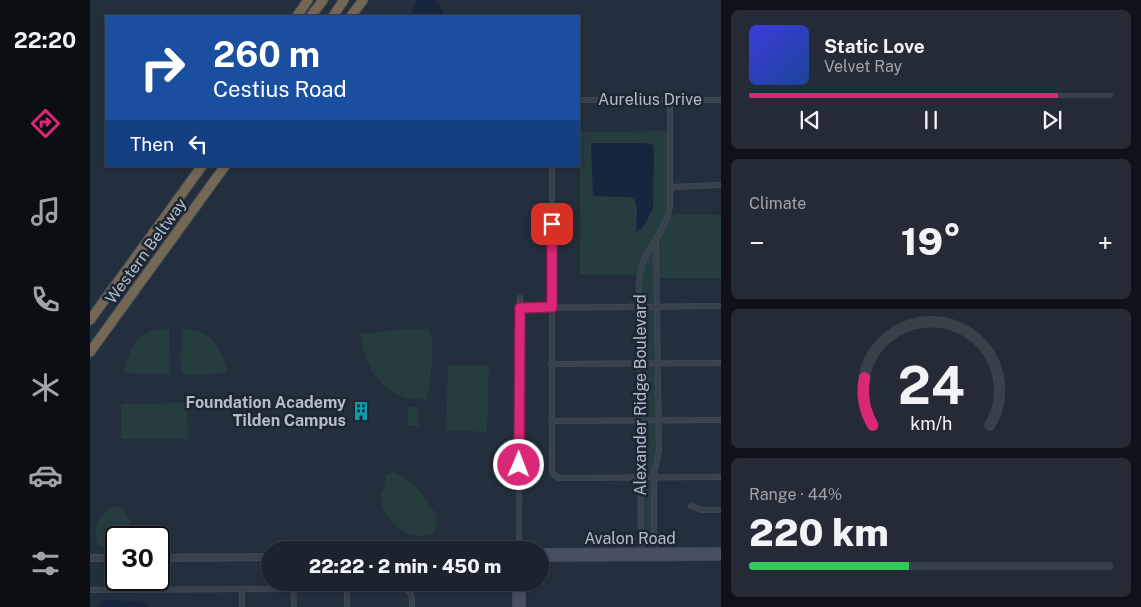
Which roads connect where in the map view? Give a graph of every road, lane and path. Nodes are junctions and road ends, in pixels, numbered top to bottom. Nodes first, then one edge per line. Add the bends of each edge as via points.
1 (308, 0) edge
2 (323, 0) edge
3 (344, 0) edge
4 (363, 0) edge
5 (298, 15) edge
6 (312, 15) edge
7 (334, 15) edge
8 (352, 15) edge
9 (670, 99) junction
10 (580, 100) edge
11 (721, 100) edge
12 (197, 167) edge
13 (201, 167) edge
14 (224, 167) edge
15 (230, 167) edge
16 (552, 167) edge
17 (721, 185) edge
18 (670, 187) junction
19 (177, 201) junction
20 (196, 206) junction
21 (656, 237) junction
22 (520, 298) dead end
23 (721, 306) edge
24 (552, 307) junction
25 (639, 307) junction
26 (658, 307) junction
27 (520, 308) junction
28 (90, 320) edge
29 (90, 352) edge
30 (640, 363) junction
31 (659, 363) junction
32 (721, 363) edge
33 (552, 364) junction
34 (659, 420) junction
35 (721, 420) edge
36 (551, 421) junction
37 (640, 421) junction
38 (641, 477) junction
39 (654, 477) junction
40 (721, 477) edge
41 (691, 506) dead end
42 (721, 510) edge
43 (519, 541) edge
44 (721, 551) edge
45 (641, 555) junction
46 (654, 555) junction
47 (261, 557) edge
48 (549, 557) edge
49 (721, 557) edge
50 (90, 558) edge
51 (105, 558) edge
52 (170, 558) edge
53 (242, 589) junction
54 (261, 589) edge
55 (90, 590) edge
56 (294, 591) edge
57 (347, 591) edge
58 (409, 591) edge
59 (519, 591) edge
60 (521, 591) edge
61 (242, 607) edge
62 (294, 607) edge
63 (347, 607) edge
64 (412, 607) edge
65 (516, 607) edge
66 (522, 607) edge

1 - 5 highway
2 - 6 highway
3 - 7 highway
4 - 8 highway
9 - 10 street, Aurelius Drive
9 - 11 street, Aurelius Drive
9 - 18 street, Alexander Ridge Boulevard
12 - 19 highway
13 - 19 highway, Western Beltway
14 - 20 highway, Western Beltway
15 - 20 highway
16 - 24 street
17 - 18 street
18 - 21 street, Alexander Ridge Boulevard via 667,221
19 - 28 highway, Western Beltway
20 - 29 highway, Western Beltway
21 - 25 street, Alexander Ridge Boulevard via 642,264
21 - 26 street, Alexander Ridge Boulevard
22 - 27 street
23 - 26 street
24 - 25 street
24 - 27 street
24 - 33 street
25 - 26 street
25 - 30 street, Alexander Ridge Boulevard
26 - 31 street, Alexander Ridge Boulevard
27 - 43 street
30 - 31 street
30 - 33 street
30 - 37 street, Alexander Ridge Boulevard
31 - 32 street
31 - 34 street, Alexander Ridge Boulevard
33 - 36 street
34 - 35 street
34 - 37 street
34 - 39 street, Alexander Ridge Boulevard via 659,451
36 - 37 street
36 - 38 street via 551,468 554,476
37 - 38 street, Alexander Ridge Boulevard
38 - 39 street
38 - 45 street, Alexander Ridge Boulevard
39 - 40 street
39 - 46 street, Alexander Ridge Boulevard
41 - 42 street via 702,510
44 - 46 main road, Avalon Road
45 - 46 main road, Avalon Road
45 - 48 main road, Avalon Road
46 - 49 main road, Avalon Road
47 - 52 street
50 - 51 street
53 - 54 street
53 - 55 street
53 - 61 street
56 - 62 street
57 - 63 street
58 - 64 street
59 - 65 main road
60 - 66 main road

